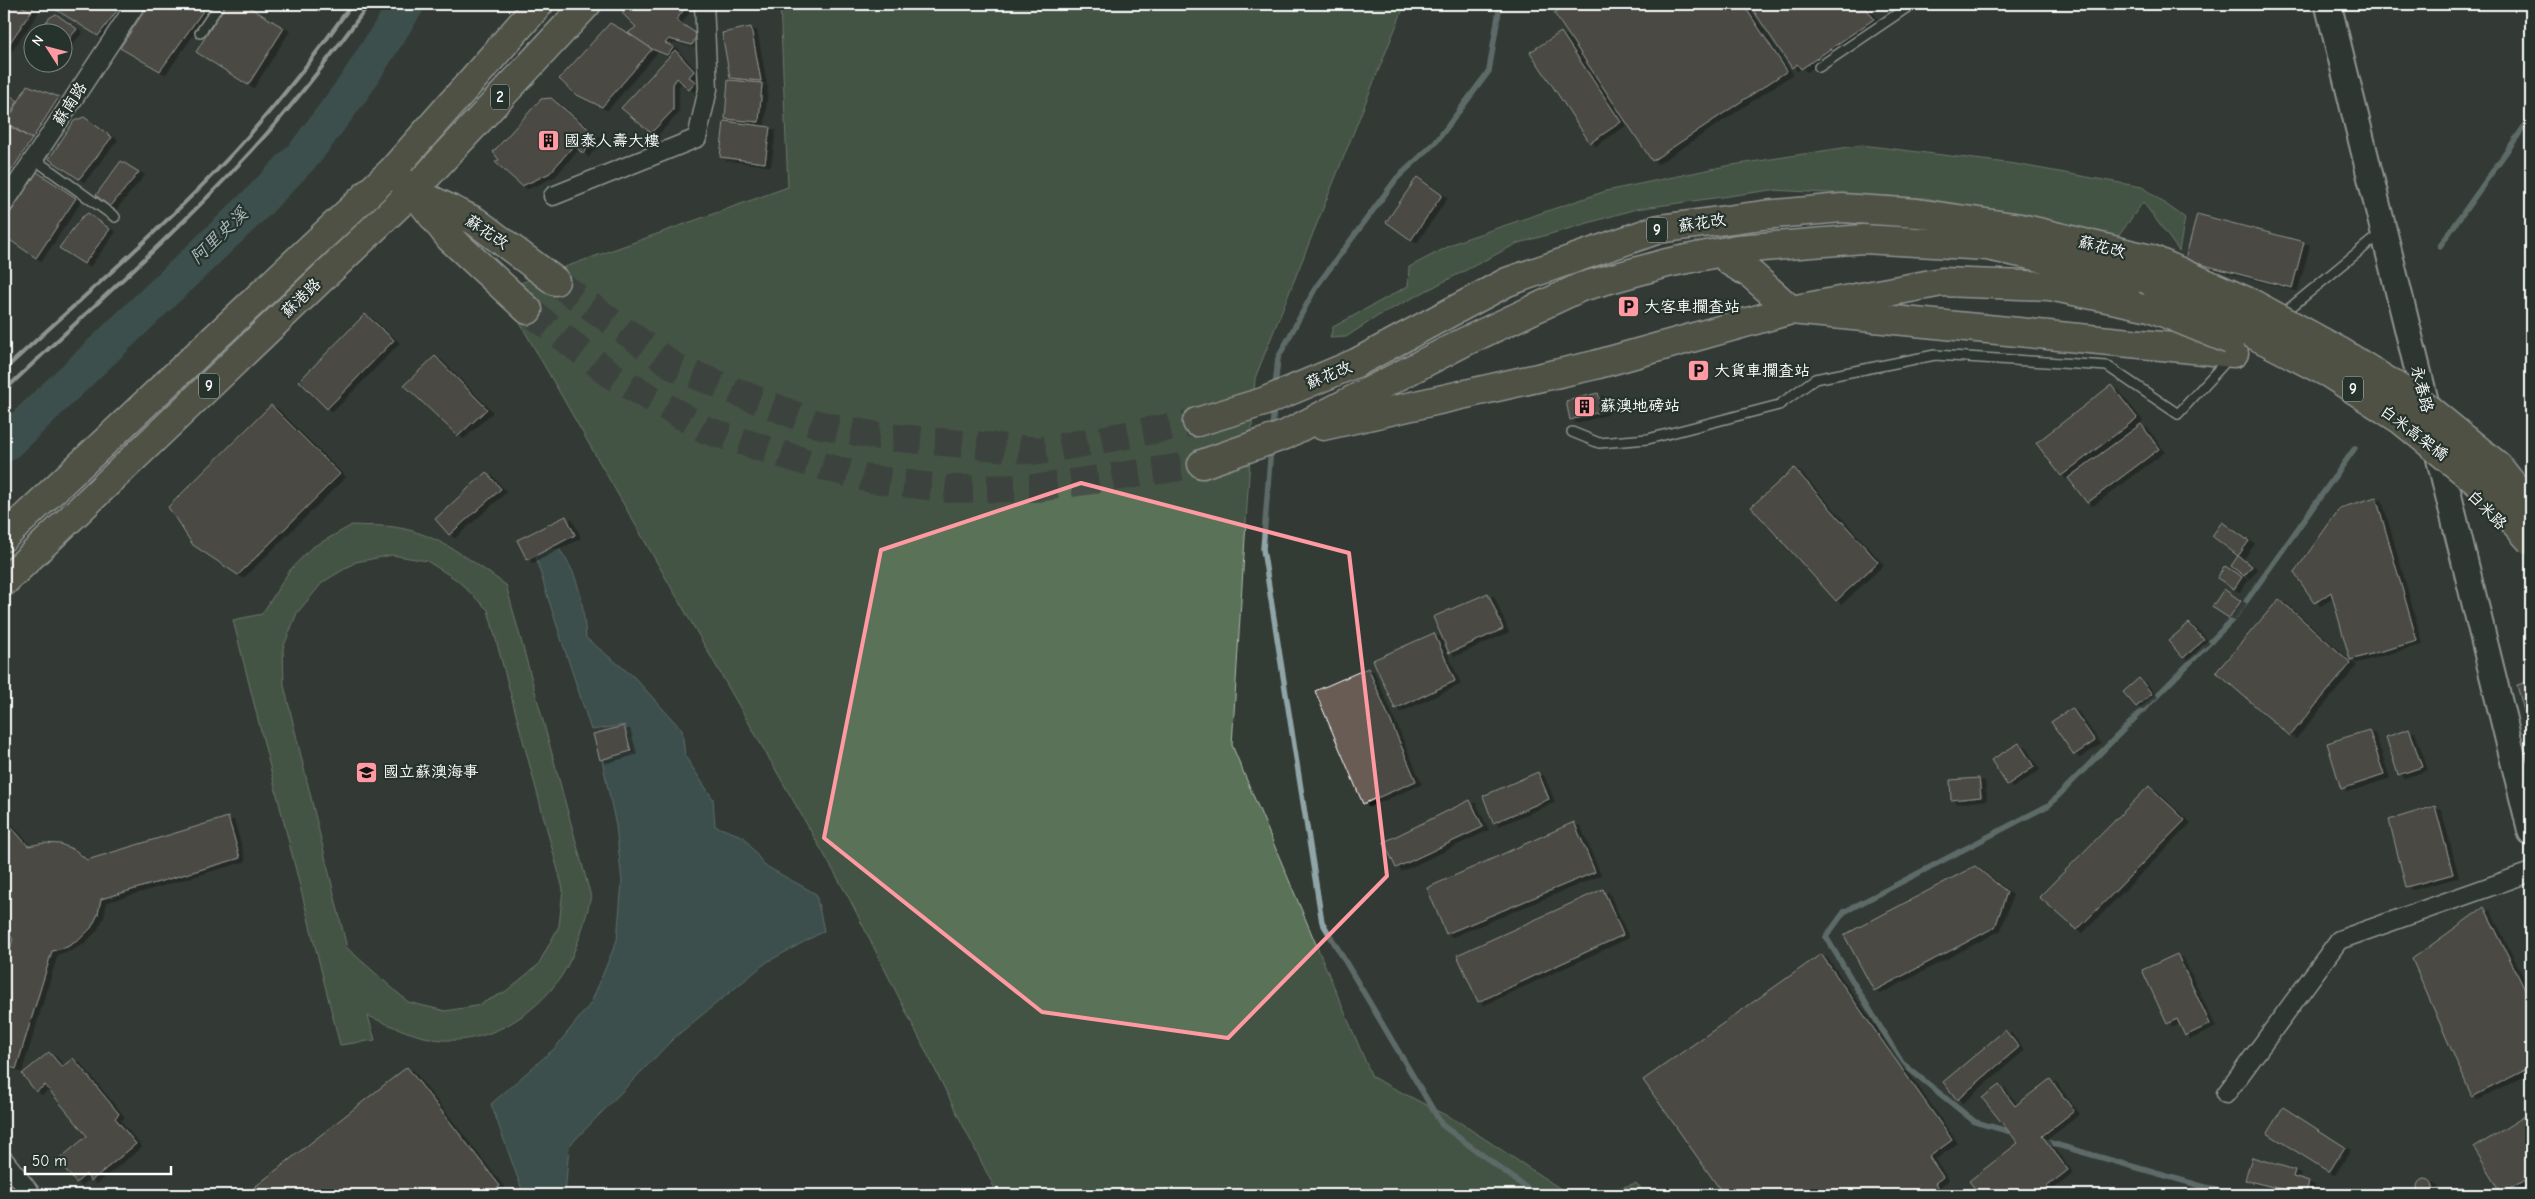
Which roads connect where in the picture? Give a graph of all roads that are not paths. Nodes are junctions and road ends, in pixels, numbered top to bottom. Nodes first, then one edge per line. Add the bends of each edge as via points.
1 (136, 4) edge
2 (220, 4) edge
3 (539, 4) edge
4 (587, 4) edge
5 (704, 4) edge
6 (1912, 4) edge
7 (2328, 4) edge
8 (200, 33) dead end
9 (1819, 67) dead end
10 (34, 159) junction
11 (392, 172) junction
12 (413, 191) junction
13 (553, 196) dead end
14 (4, 204) edge
15 (116, 217) dead end
16 (2382, 232) junction
17 (1987, 246) junction
18 (1729, 261) junction
19 (2149, 269) junction
20 (555, 281) tunnel mouth
21 (528, 310) tunnel mouth
22 (1790, 310) junction
23 (2241, 347) junction
24 (1197, 422) tunnel mouth
25 (1572, 432) dead end
26 (1285, 435) junction
27 (1202, 464) tunnel mouth
28 (2439, 466) junction
29 (70, 475) junction
30 (90, 498) junction
31 (2531, 507) edge
32 (2502, 508) junction
33 (4, 537) edge
34 (2531, 541) edge
35 (2531, 557) edge
36 (4, 582) edge
37 (2531, 832) edge
38 (2531, 872) edge
39 (2226, 1094) dead end
40 (4, 1160) edge
41 (32, 1195) edge

1 - 10 street, 蘇南路
2 - 8 lane
3 - 11 main road, 蘇港路 / 2
4 - 12 main road, 蘇港路 / 2
5 - 13 street via 708,89 697,138
6 - 9 lane
7 - 16 street, 永春路
10 - 14 street, 蘇南路
10 - 15 lane
11 - 12 main road, 蘇花改
11 - 29 main road, 蘇港路 / 9
12 - 20 main road, 蘇花改 via 475,221
12 - 21 main road, 蘇花改 via 450,238
12 - 30 main road, 蘇港路 / 9
16 - 23 lane
16 - 28 street, 永春路
17 - 18 main road via 1851,246
17 - 19 main road, 蘇花改 / 9
17 - 26 main road, 蘇花改 / 9 via 1862,239 1737,249 1666,264 1581,287 1464,342
18 - 22 main road via 1752,275
18 - 26 main road via 1636,281 1528,320 1350,409
19 - 24 main road, 蘇花改 / 9 via 2021,228 1907,212 1842,208 1659,229 1507,282 1356,363 1262,402
19 - 31 main road, 白米高架橋 / 9, bridge via 2253,304 2339,351 2416,399 2497,465
19 - 32 main road, 白米高架橋 / 9, bridge via 2330,374 2401,420 2482,486
22 - 23 main road
22 - 26 main road via 1594,365
22 - 32 main road, bridge via 1942,282 2050,286 2150,307 2288,366 2426,452
23 - 25 lane via 2178,414 2107,366 1935,355 1815,379 1778,405 1648,439 1599,443
26 - 27 main road, 蘇花改 / 9
28 - 35 street, 白米路 via 2481,501
28 - 37 street, 永春路
29 - 30 main road
29 - 33 main road, 蘇港路 / 9
30 - 36 main road, 蘇港路 / 9
32 - 34 main road, 白米高架橋 / 9, bridge
38 - 39 street via 2339,940
40 - 41 street

